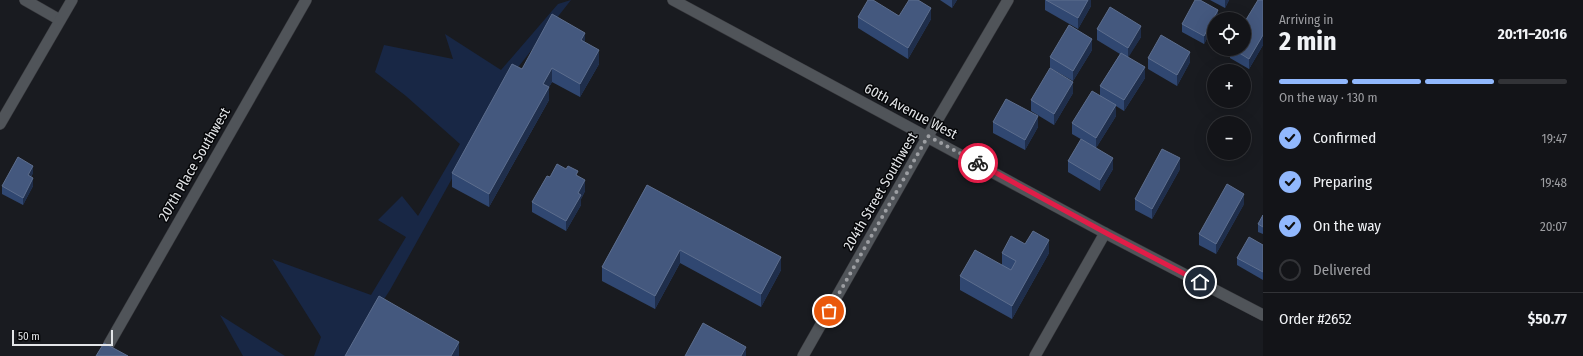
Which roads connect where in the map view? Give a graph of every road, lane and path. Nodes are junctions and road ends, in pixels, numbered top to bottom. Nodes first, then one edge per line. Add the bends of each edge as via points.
1 (25, 0) edge
2 (72, 0) edge
3 (306, 0) edge
4 (673, 0) edge
5 (1008, 0) edge
6 (60, 20) junction
7 (0, 124) edge
8 (928, 136) junction
9 (1106, 233) junction
10 (1263, 315) edge
11 (109, 344) edge
12 (803, 356) edge
13 (1036, 356) edge

1 - 6 street
2 - 6 street
3 - 11 street, 207th Place Southwest
4 - 8 street, 60th Avenue West
5 - 8 street, 204th Street Southwest
6 - 7 street
8 - 9 street, 60th Avenue West
8 - 12 street, 204th Street Southwest
9 - 10 street, 60th Avenue West
9 - 13 street

